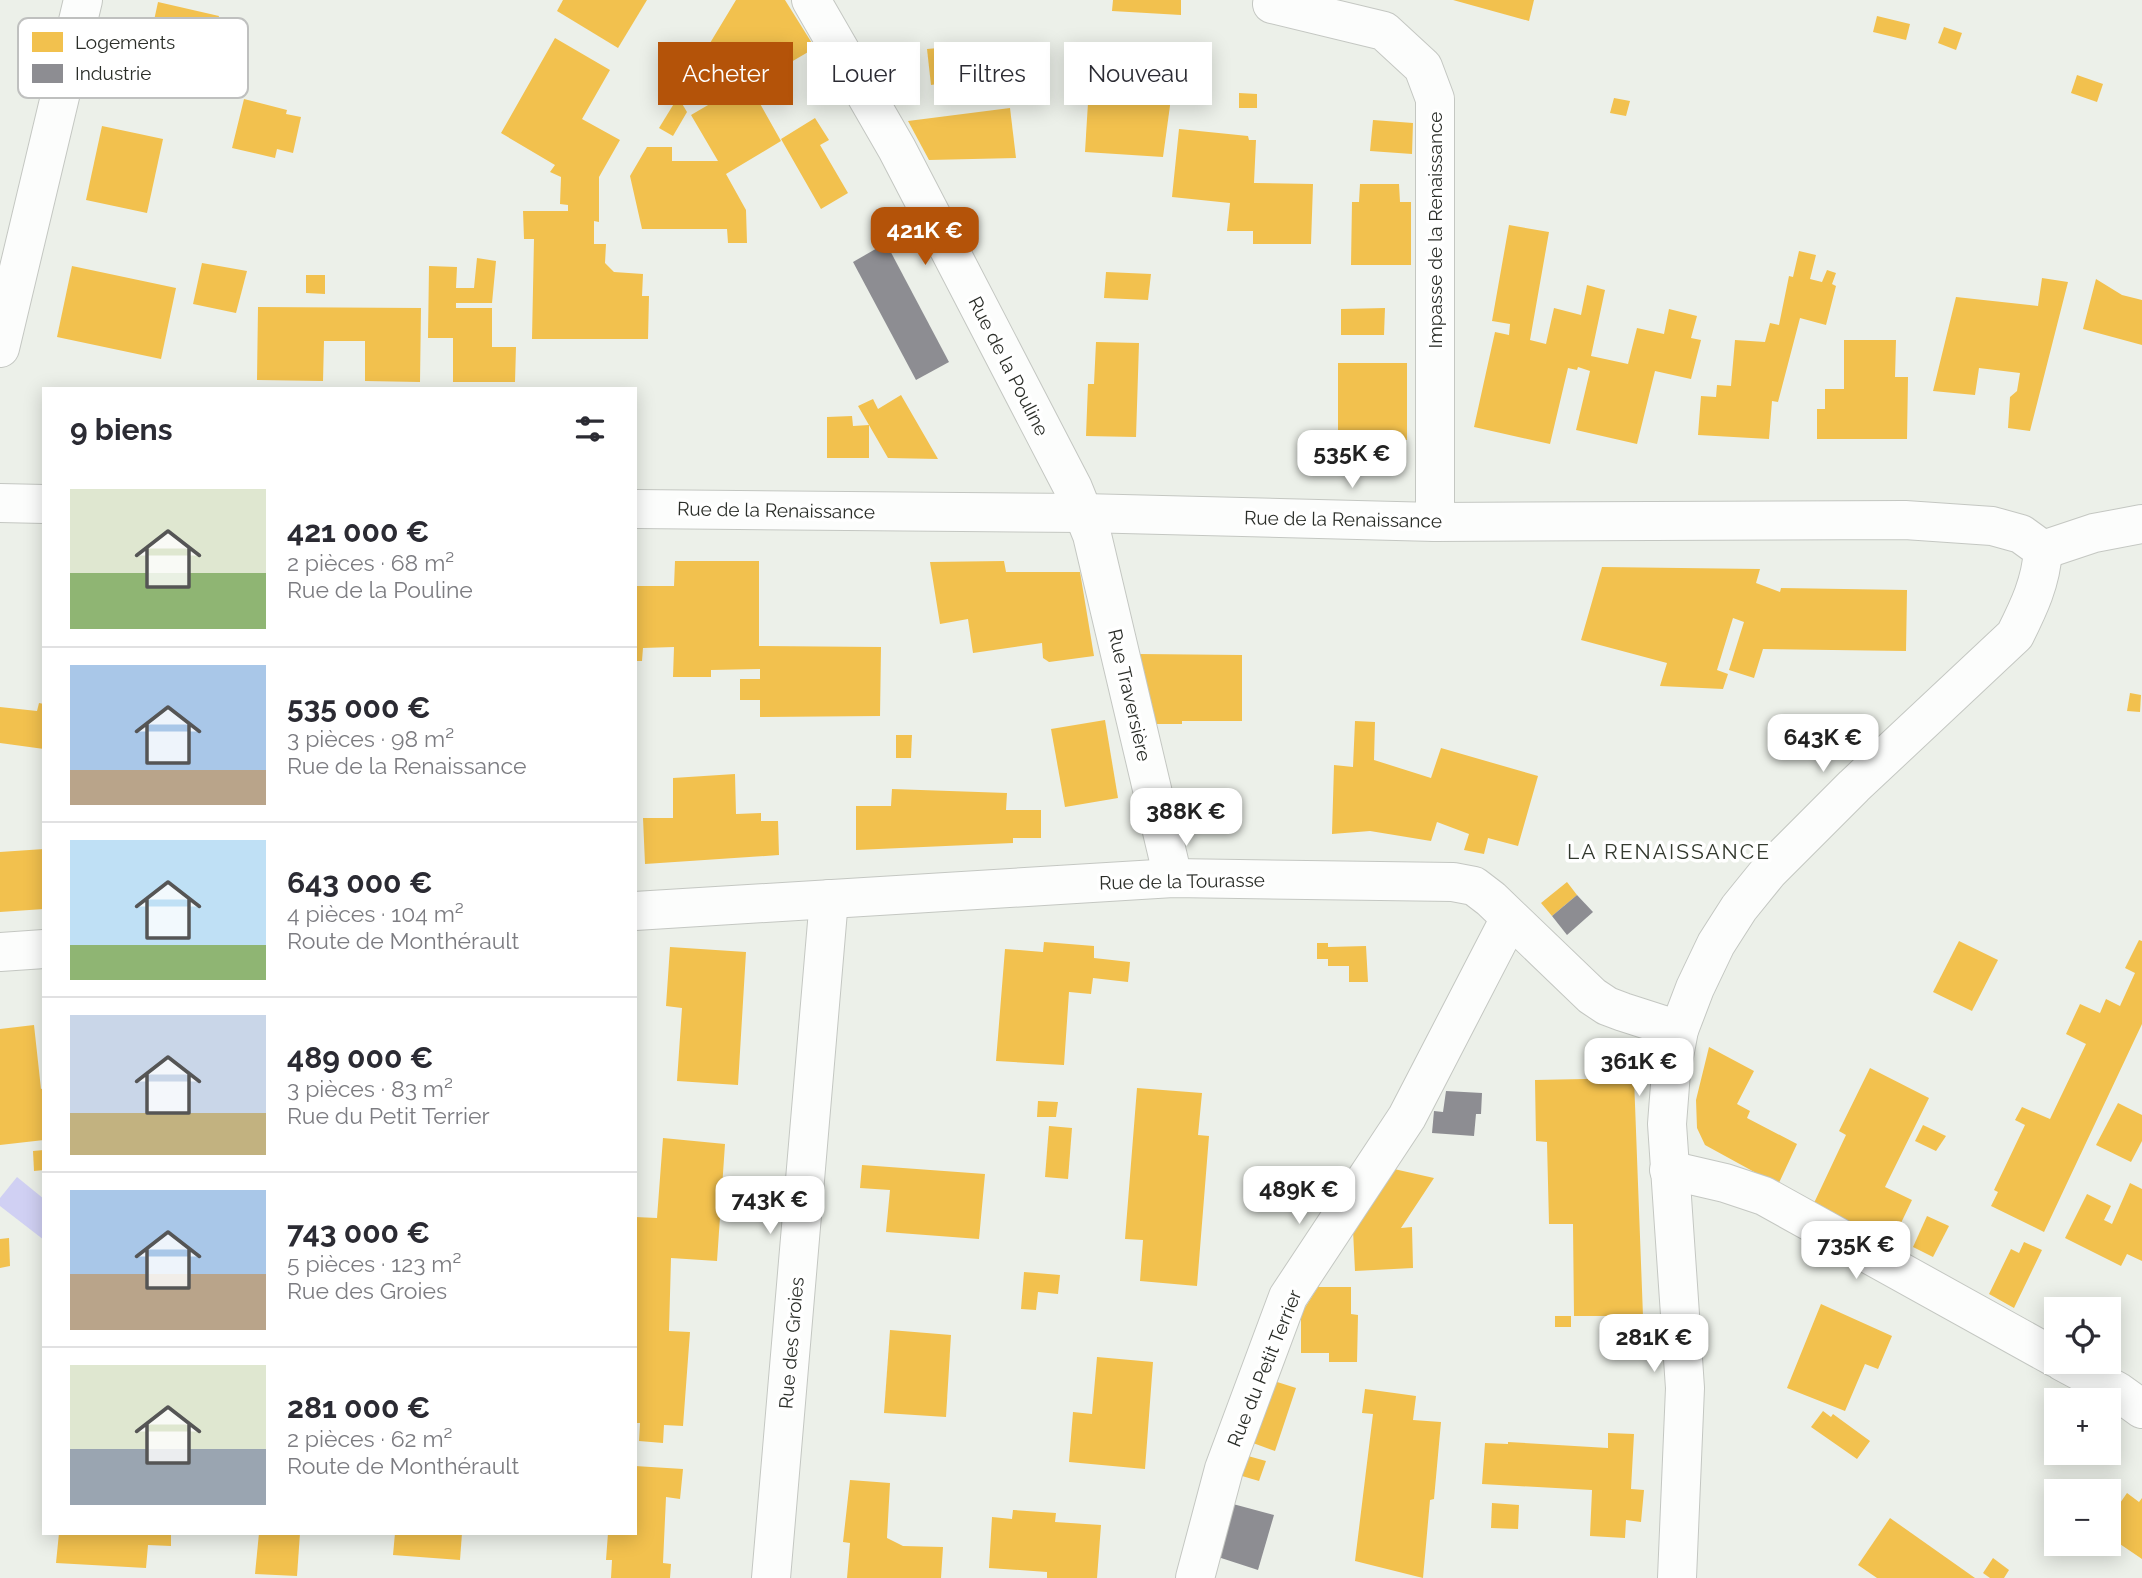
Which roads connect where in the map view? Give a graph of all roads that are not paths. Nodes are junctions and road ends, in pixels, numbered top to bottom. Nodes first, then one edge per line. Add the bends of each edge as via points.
1 (83, 0) edge
2 (811, 0) edge
3 (1272, 4) dead end
4 (79, 18) edge
5 (60, 98) edge
6 (0, 348) edge
7 (0, 503) edge
8 (42, 504) edge
9 (637, 509) edge
10 (1083, 513) junction
11 (1435, 522) junction
12 (2142, 524) edge
13 (2043, 550) junction
14 (1172, 878) junction
15 (829, 899) junction
16 (637, 911) edge
17 (1510, 918) junction
18 (42, 949) edge
19 (0, 952) edge
20 (1679, 1030) junction
21 (1669, 1170) junction
22 (2044, 1351) edge
23 (2085, 1374) edge
24 (2142, 1409) edge
25 (771, 1578) edge
26 (1195, 1578) edge
27 (1677, 1578) edge

1 - 4 street
2 - 10 street, Rue de la Pouline via 897,149
3 - 11 street, Impasse de la Renaissance via 1384,31 1423,67 1435,99
5 - 6 street
7 - 8 street
9 - 10 street, Rue de la Renaissance
10 - 11 street, Rue de la Renaissance
10 - 14 street, Rue Traversière
11 - 13 street, Rue de la Renaissance via 1906,520 1992,526 2021,534
12 - 13 street
13 - 20 street via 2041,575 2015,635 1769,871 1716,944
14 - 15 street, Rue de la Tourasse
14 - 17 street, Rue de la Tourasse via 1453,882 1474,886
15 - 16 street, Rue de la Tourasse
15 - 25 street, Rue des Groies
17 - 20 street, Rue de la Tourasse via 1607,1006
17 - 26 street, Rue du Petit Terrier via 1407,1117 1288,1297 1224,1469
18 - 19 street
20 - 21 street via 1668,1111
21 - 22 street via 1764,1196
21 - 27 street via 1685,1388
23 - 24 street

